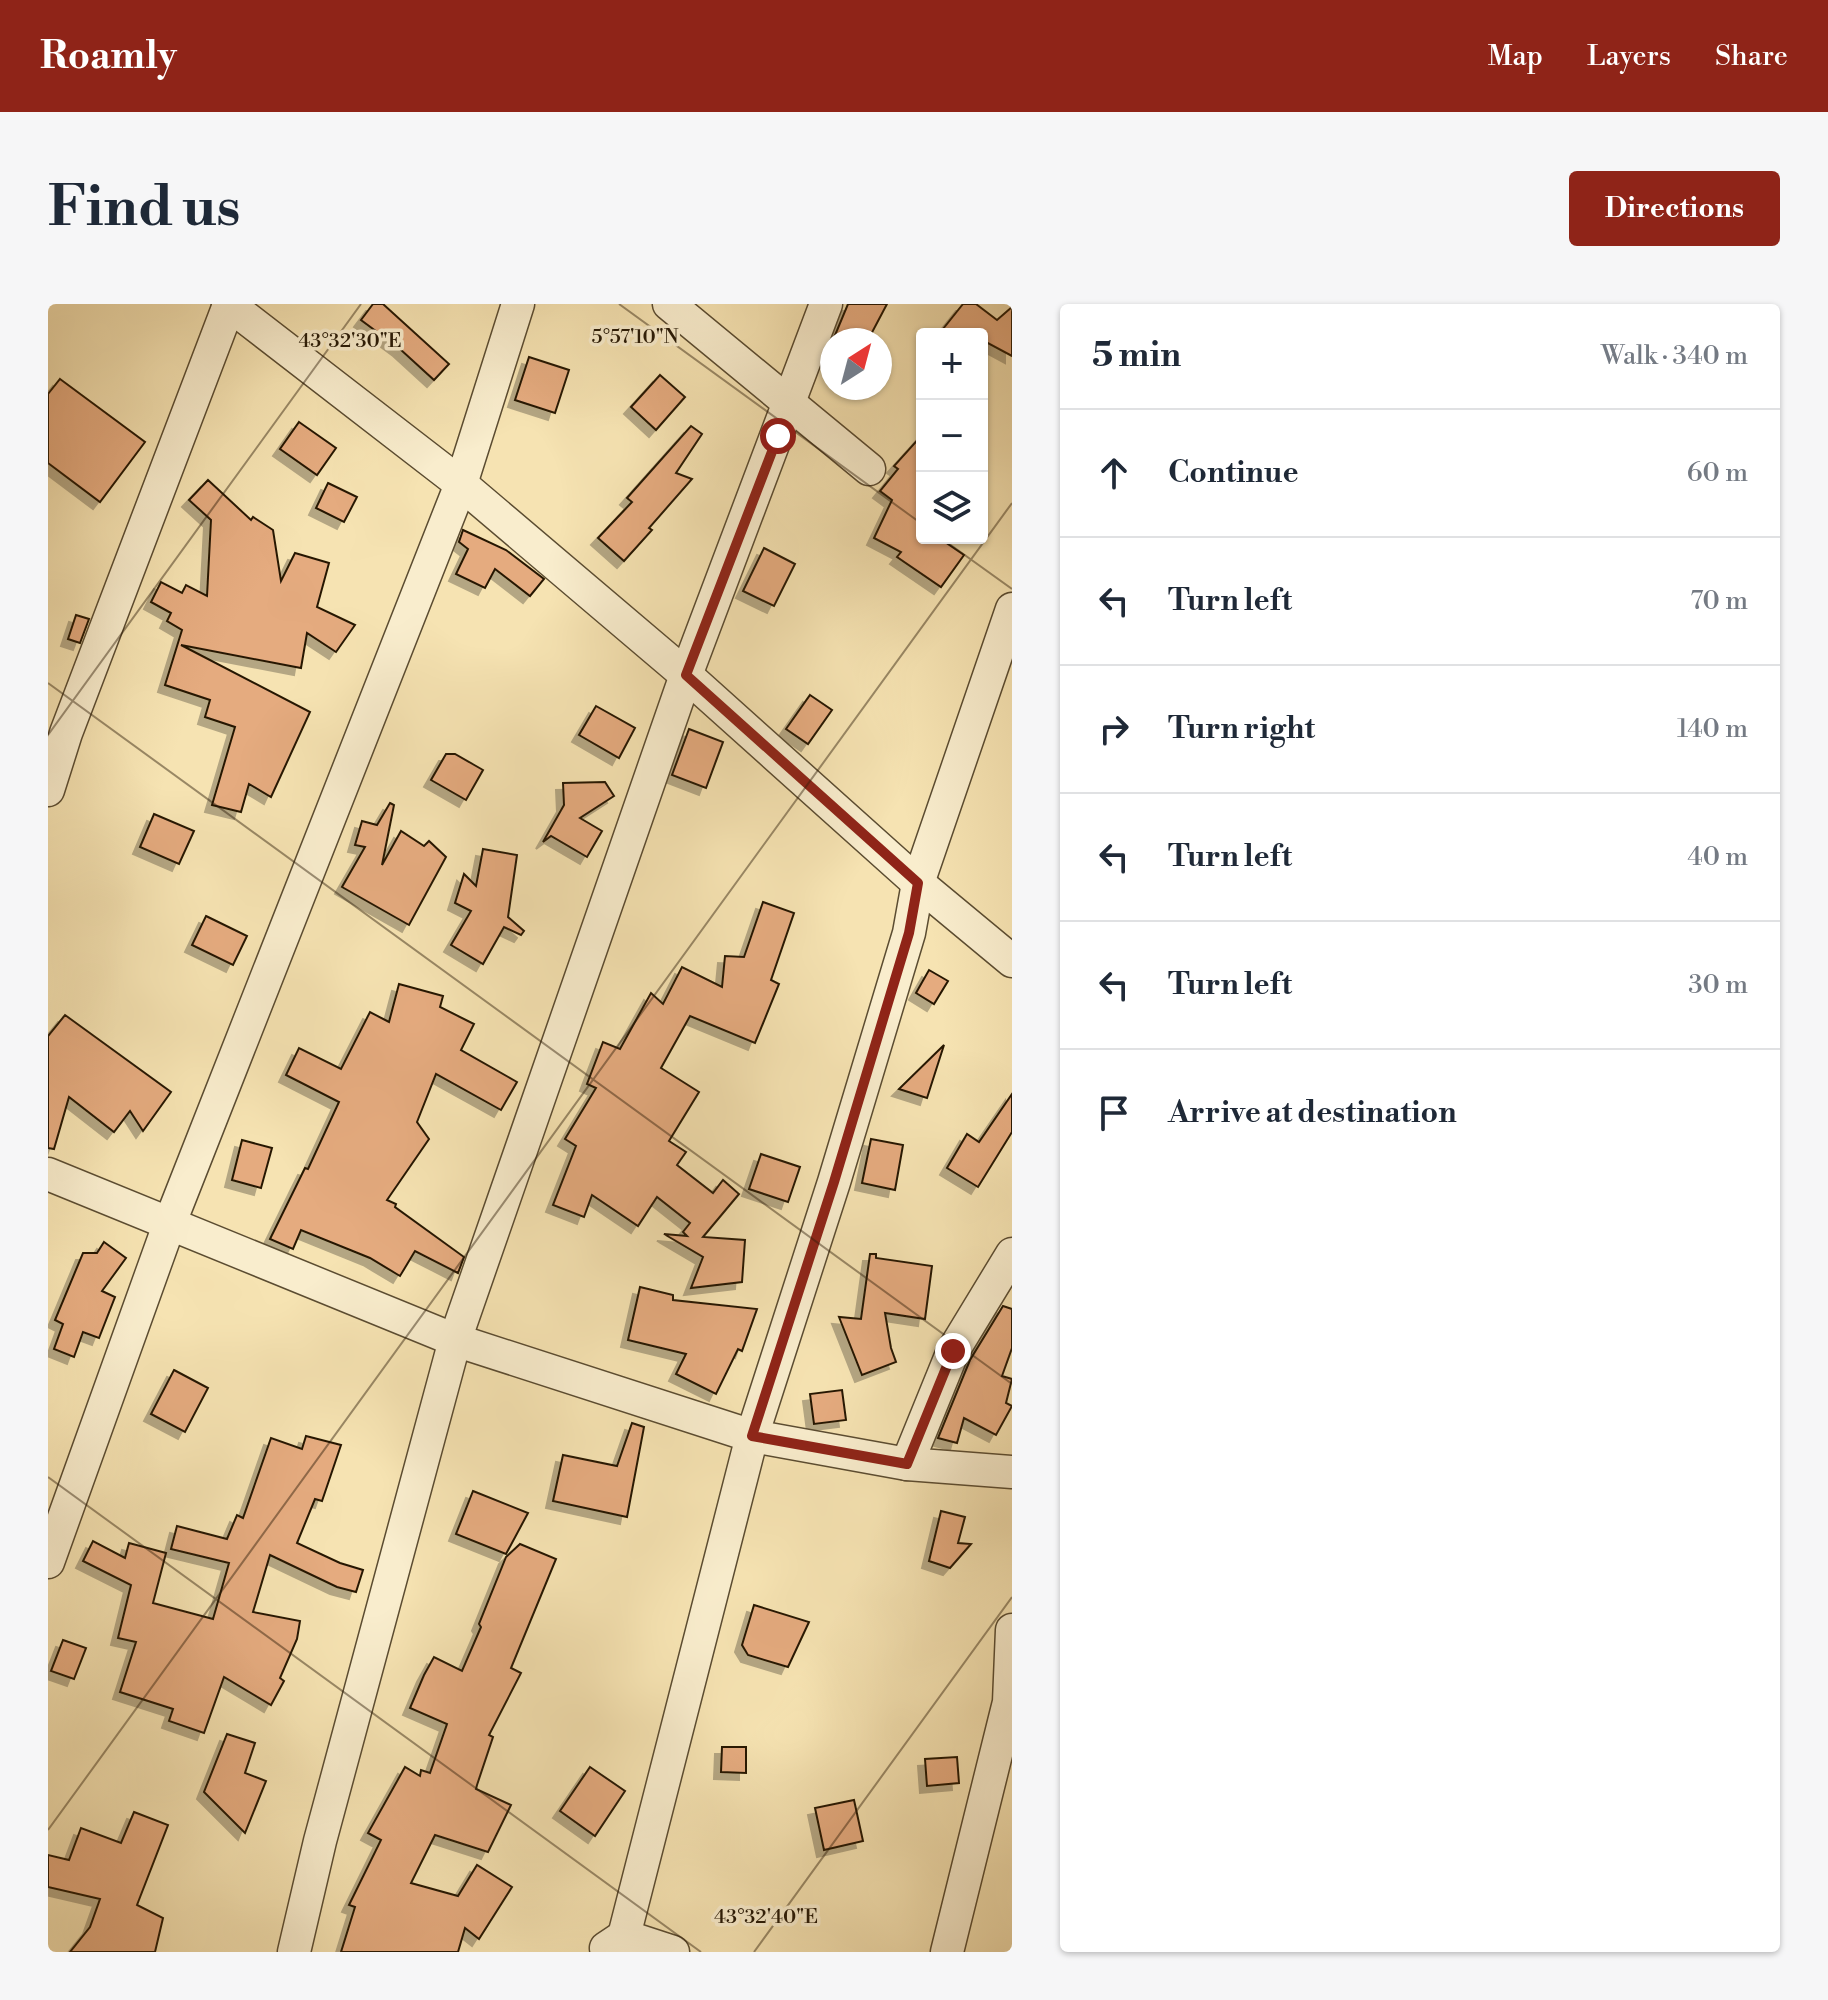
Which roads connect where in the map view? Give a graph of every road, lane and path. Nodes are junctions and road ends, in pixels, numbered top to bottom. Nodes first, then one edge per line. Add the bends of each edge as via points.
1 (518, 304) edge
2 (669, 304) edge
3 (826, 304) edge
4 (228, 305) edge
5 (790, 404) junction
6 (869, 469) dead end
7 (461, 484) junction
8 (1012, 609) edge
9 (686, 675) junction
10 (48, 790) edge
11 (918, 883) junction
12 (1012, 961) edge
13 (48, 1174) edge
14 (169, 1225) junction
15 (1012, 1254) edge
16 (455, 1340) junction
17 (752, 1436) junction
18 (907, 1464) junction
19 (1012, 1472) edge
20 (48, 1562) edge
21 (1012, 1630) edge
22 (1011, 1702) edge
23 (615, 1947) edge
24 (294, 1952) edge
25 (673, 1952) edge
26 (947, 1952) edge

1 - 7 street
2 - 5 street
3 - 5 street
4 - 7 street
4 - 10 street
5 - 6 street
5 - 9 street
7 - 9 street
7 - 14 street
8 - 11 street
9 - 11 street
9 - 16 street
11 - 12 street
11 - 17 street via 909,933
13 - 14 street
14 - 16 street
14 - 20 street
15 - 18 street via 953,1351
16 - 17 street
16 - 24 street
17 - 18 street
17 - 23 street
18 - 19 street
21 - 22 street
22 - 26 street
23 - 25 street

